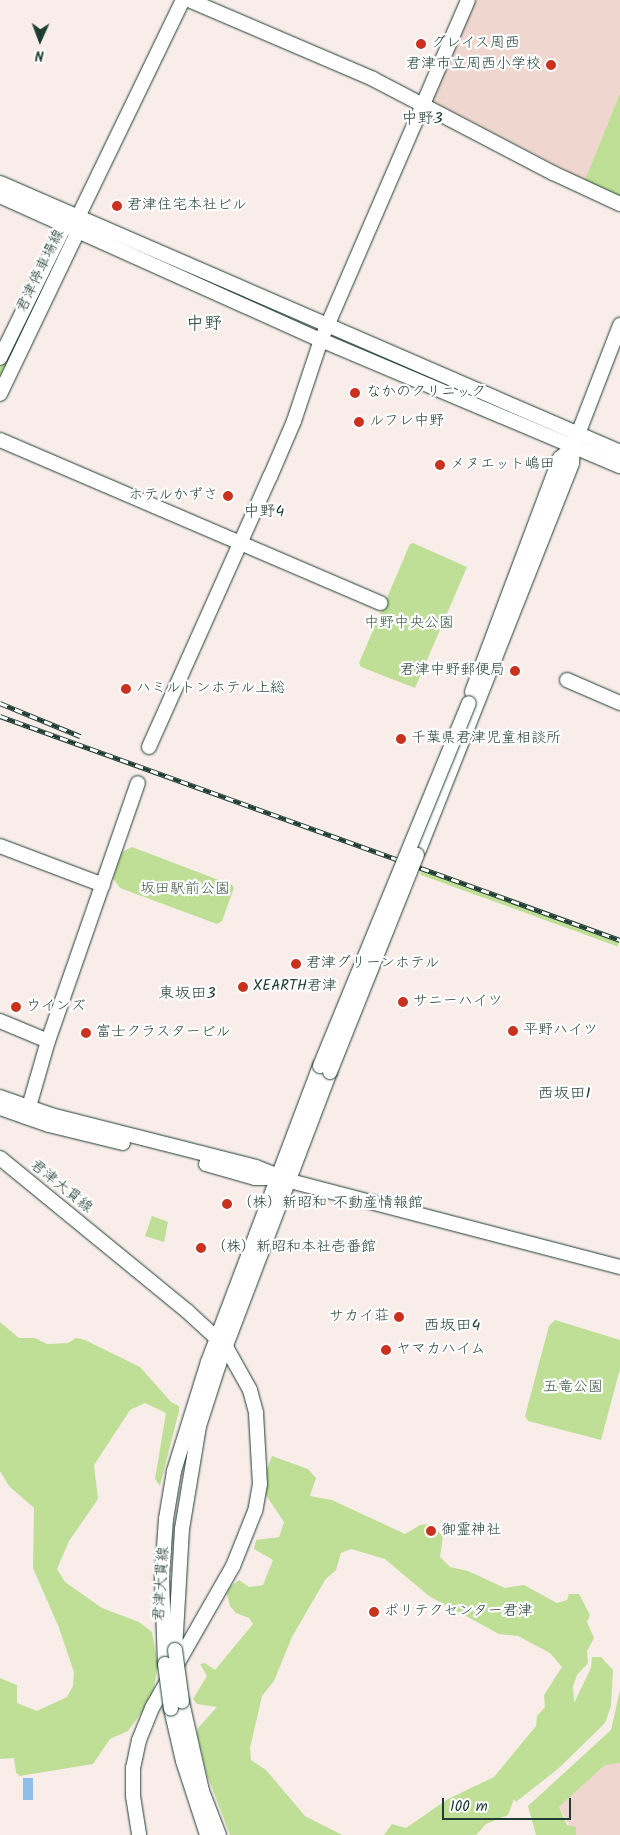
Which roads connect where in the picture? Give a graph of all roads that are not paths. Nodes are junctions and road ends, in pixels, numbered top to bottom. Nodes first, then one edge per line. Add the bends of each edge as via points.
1 (183, 0) edge
2 (189, 0) edge
3 (468, 0) edge
4 (422, 105) junction
5 (0, 183) edge
6 (0, 196) edge
7 (620, 204) edge
8 (79, 215) junction
9 (66, 223) junction
10 (79, 230) junction
11 (327, 325) junction
12 (620, 325) edge
13 (321, 340) junction
14 (0, 358) edge
15 (0, 394) edge
16 (578, 434) junction
17 (0, 440) edge
18 (573, 447) junction
19 (620, 452) edge
20 (620, 466) edge
21 (240, 543) junction
22 (381, 604) dead end
23 (567, 680) dead end
24 (620, 703) edge
25 (149, 747) dead end
26 (138, 783) dead end
27 (0, 846) edge
28 (103, 885) junction
29 (0, 1021) edge
30 (48, 1041) junction
31 (0, 1097) edge
32 (0, 1108) edge
33 (27, 1112) junction
34 (0, 1158) edge
35 (284, 1179) junction
36 (620, 1267) edge
37 (221, 1343) junction
38 (176, 1705) junction
39 (139, 1835) edge
40 (206, 1835) edge
41 (219, 1835) edge

1 - 8 street
2 - 4 street via 373,79
3 - 4 street
4 - 7 street
4 - 11 street
5 - 8 street, 君津停車場線
6 - 9 street, 君津停車場線
8 - 9 street, 君津停車場線
8 - 10 street, 君津停車場線
8 - 11 street
9 - 10 street
9 - 14 street, 君津停車場線
10 - 13 street
10 - 15 street, 君津停車場線
11 - 13 street
11 - 16 street
12 - 16 street
13 - 18 street
13 - 21 street via 294,421
16 - 18 street
16 - 19 street
17 - 21 street
18 - 20 street
18 - 35 street, bridge via 560,458 472,705
21 - 22 street
21 - 25 street
23 - 24 street
26 - 28 street
27 - 28 street
28 - 30 street
29 - 30 street
30 - 33 street
31 - 33 street
32 - 33 street
33 - 35 street via 256,1167
34 - 37 street, 君津大貫線
35 - 36 street
35 - 37 street
37 - 38 street, 君津大貫線, bridge via 189,1473 179,1559
37 - 38 street, 君津大貫線, bridge via 190,1416 168,1502 162,1576 165,1664
37 - 39 street via 246,1382 254,1404 260,1484 254,1511 233,1566 152,1708 139,1740 133,1777
38 - 40 street, 君津大貫線 via 182,1761
38 - 41 street, 君津大貫線

